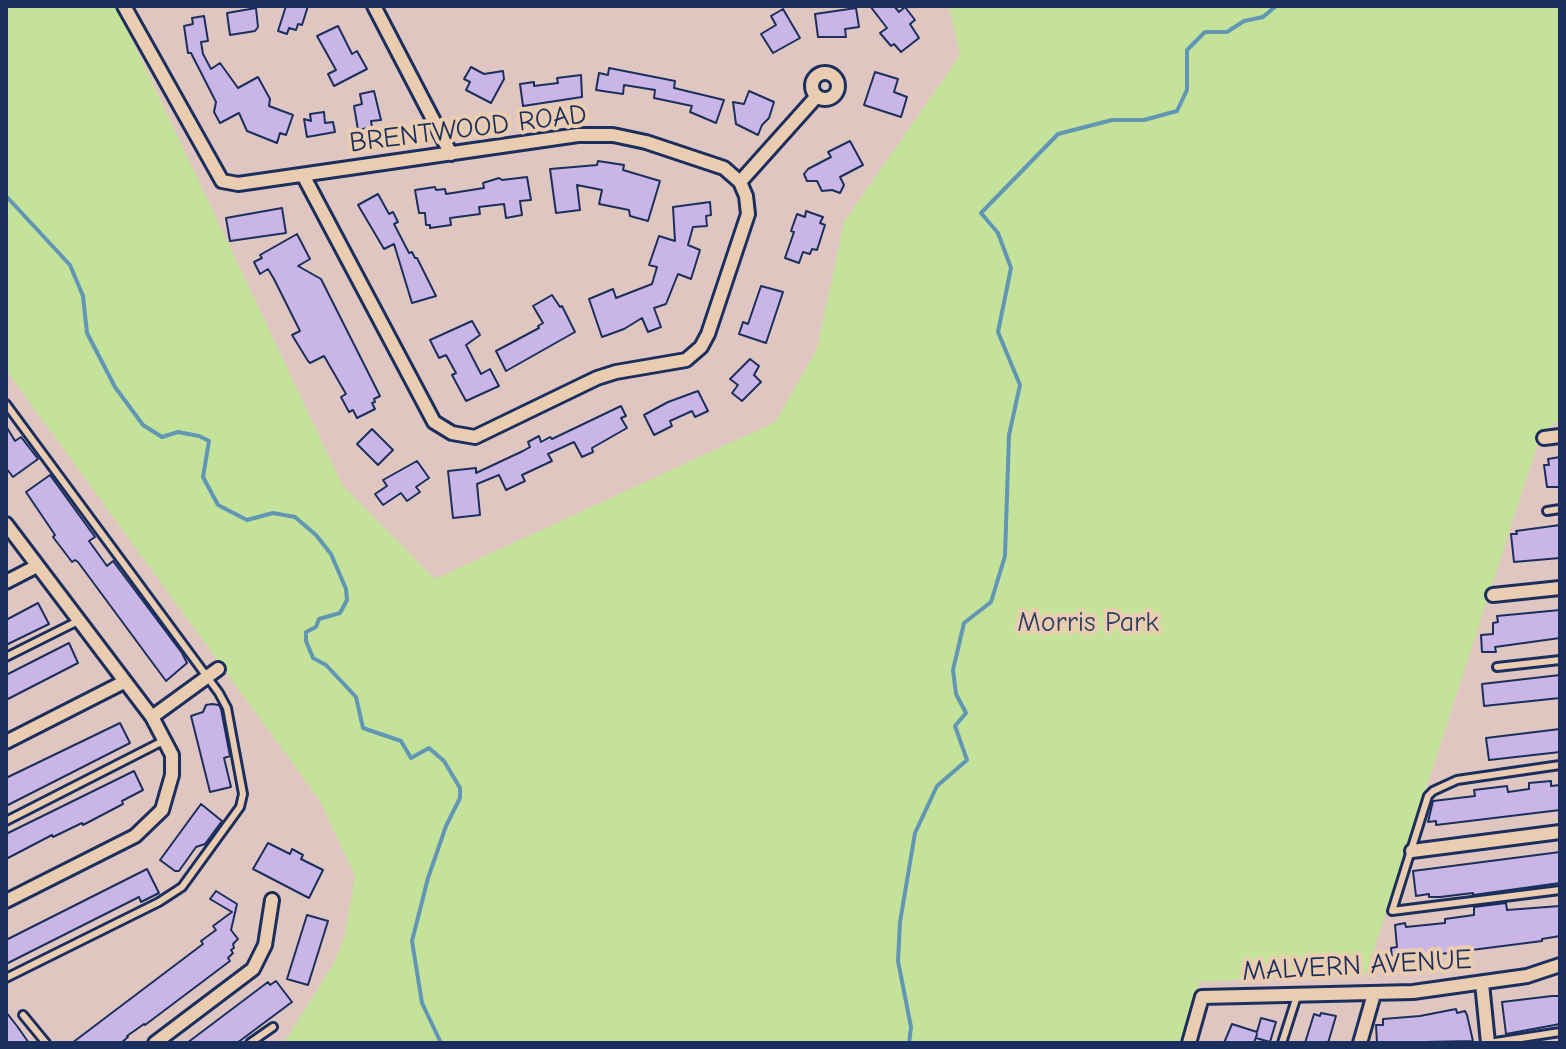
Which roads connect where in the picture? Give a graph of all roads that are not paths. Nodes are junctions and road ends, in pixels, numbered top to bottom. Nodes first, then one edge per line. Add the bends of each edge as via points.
1 (124, 6) edge
2 (374, 6) edge
3 (817, 96) dead end
4 (451, 154) junction
5 (303, 175) junction
6 (740, 182) junction
7 (6, 404) edge
8 (1560, 436) edge
9 (1544, 438) dead end
10 (1560, 509) edge
11 (1547, 511) dead end
12 (6, 524) edge
13 (37, 566) junction
14 (6, 582) edge
15 (1560, 588) edge
16 (1493, 595) dead end
17 (78, 621) junction
18 (6, 657) edge
19 (1560, 660) edge
20 (1497, 667) dead end
21 (218, 669) dead end
22 (207, 679) junction
23 (124, 682) junction
24 (152, 717) junction
25 (164, 741) junction
26 (6, 742) edge
27 (1560, 765) edge
28 (6, 821) edge
29 (1560, 832) edge
30 (1412, 851) junction
31 (1560, 890) edge
32 (272, 900) dead end
33 (6, 901) edge
34 (1560, 965) edge
35 (6, 978) edge
36 (1482, 983) junction
37 (1374, 994) junction
38 (1297, 996) junction
39 (23, 1015) dead end
40 (273, 1027) dead end
41 (1557, 1032) edge
42 (46, 1043) edge
43 (155, 1043) edge
44 (250, 1043) edge
45 (1189, 1043) edge
46 (1282, 1043) edge
47 (1360, 1043) edge
48 (1489, 1043) edge
49 (1555, 1043) edge

1 - 5 street, BRENTWOOD ROAD via 222,181 238,184
2 - 4 street
3 - 6 street
4 - 5 street, BRENTWOOD ROAD
4 - 6 street, BRENTWOOD ROAD via 578,135 613,135 724,168
5 - 6 street via 434,422 452,433 475,437 597,378 686,360 701,347 748,214
7 - 22 lane
8 - 9 street
10 - 11 lane
12 - 13 street
13 - 14 street
13 - 17 street
15 - 16 street
17 - 18 lane
17 - 23 street
19 - 20 lane
21 - 22 street
22 - 24 street
22 - 35 lane via 227,708 243,783 240,807 182,887
23 - 24 street
23 - 26 street
24 - 25 street
25 - 28 lane
25 - 33 street via 172,755 170,784 162,810 149,825
27 - 30 lane via 1457,780 1433,791
29 - 30 street
30 - 31 lane via 1392,911
32 - 43 street via 265,945 253,969
34 - 36 street, MALVERN AVENUE
36 - 37 street, MALVERN AVENUE
36 - 48 street
37 - 38 street, MALVERN AVENUE
37 - 47 street
38 - 45 street, MALVERN AVENUE via 1202,997
38 - 46 lane
39 - 42 lane
40 - 44 lane
41 - 48 lane
41 - 49 lane

